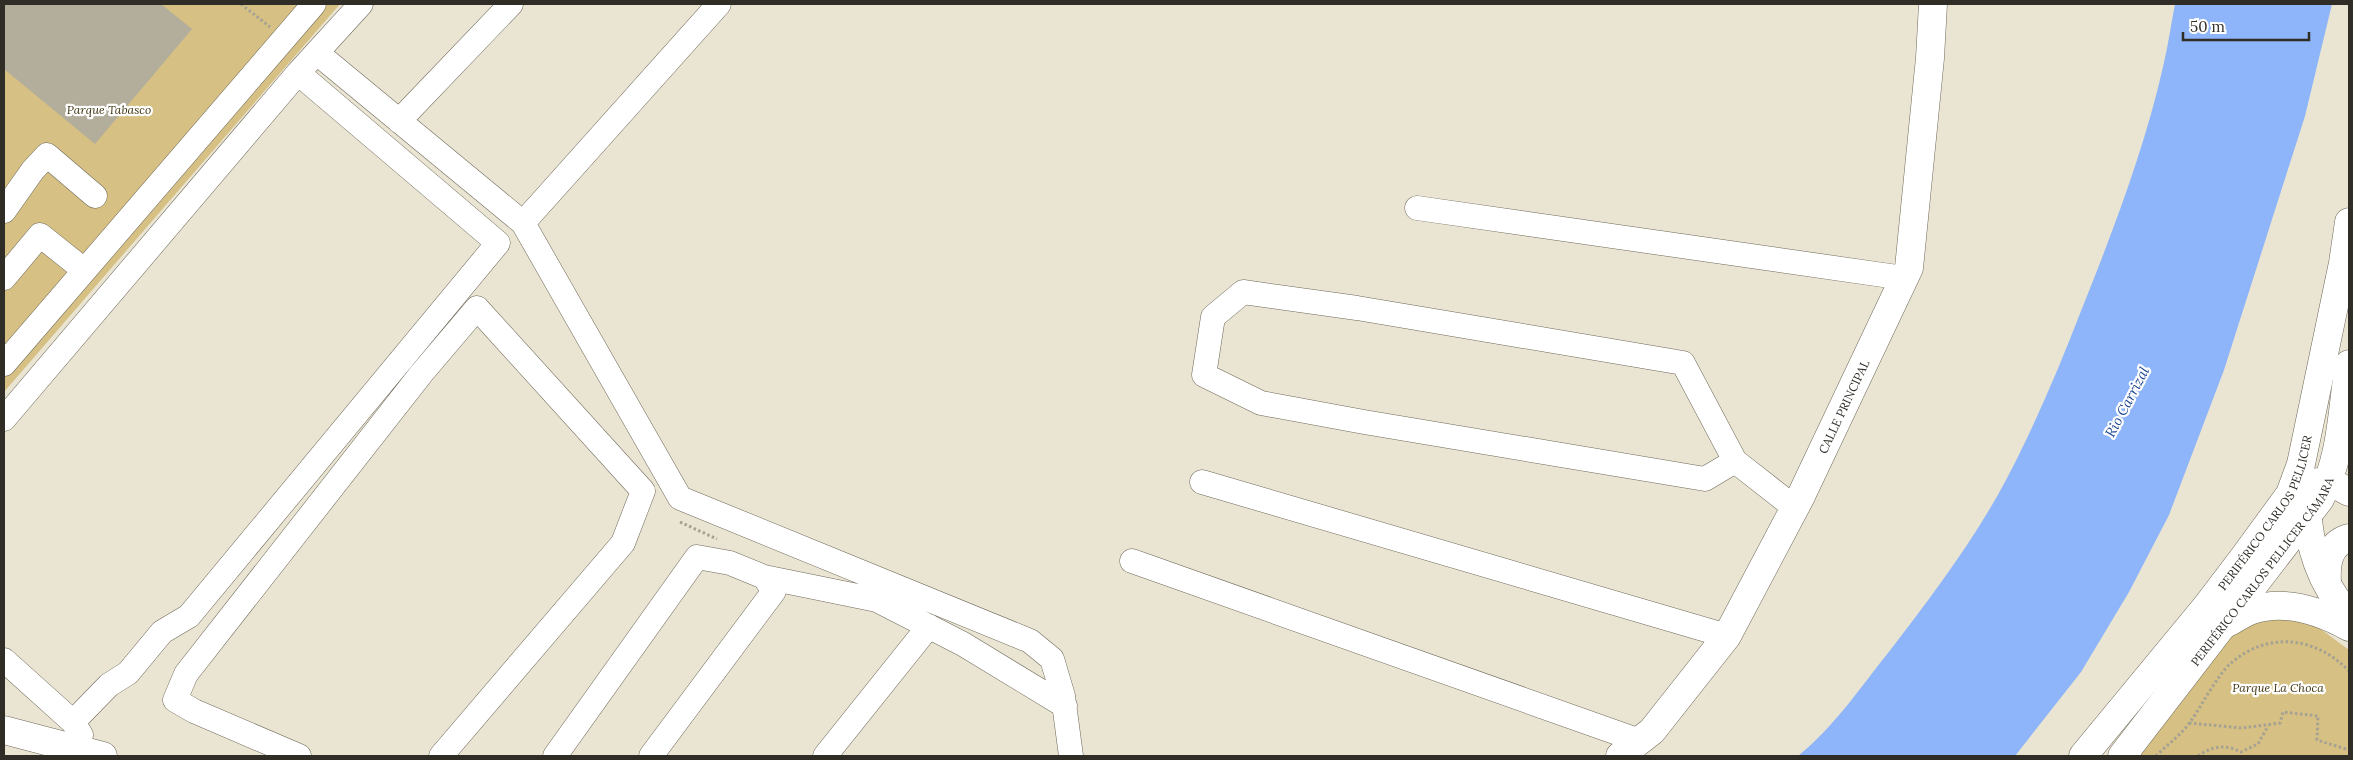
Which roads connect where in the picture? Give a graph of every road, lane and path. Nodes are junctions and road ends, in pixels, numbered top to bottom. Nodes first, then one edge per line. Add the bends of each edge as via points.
1 (241, 4) edge
2 (314, 4) edge
3 (360, 4) edge
4 (511, 4) edge
5 (719, 4) edge
6 (1933, 4) edge
7 (284, 39) junction
8 (317, 53) junction
9 (298, 73) junction
10 (399, 121) junction
11 (95, 196) dead end
12 (1418, 208) dead end
13 (4, 211) edge
14 (2349, 222) edge
15 (523, 223) junction
16 (84, 270) junction
17 (4, 278) edge
18 (1904, 278) junction
19 (402, 358) junction
20 (4, 364) edge
21 (2349, 364) edge
22 (421, 374) junction
23 (4, 419) edge
24 (1735, 461) junction
25 (2332, 479) edge
26 (1202, 482) dead end
27 (1795, 508) junction
28 (2308, 516) junction
29 (674, 518) dead end
30 (2349, 538) edge
31 (725, 543) dead end
32 (1132, 561) dead end
33 (764, 577) junction
34 (2328, 586) junction
35 (2349, 615) edge
36 (2226, 623) junction
37 (929, 626) junction
38 (2349, 627) edge
39 (1728, 636) junction
40 (4, 660) edge
41 (2349, 671) edge
42 (1065, 706) junction
43 (73, 722) junction
44 (2190, 723) junction
45 (2268, 726) junction
46 (4, 730) edge
47 (1630, 749) edge
48 (2349, 750) edge
49 (97, 754) edge
50 (300, 756) edge
51 (441, 756) edge
52 (555, 756) edge
53 (651, 756) edge
54 (826, 756) edge
55 (1071, 756) edge
56 (2084, 756) edge
57 (2122, 756) edge
58 (2156, 756) edge
59 (2198, 756) edge

1 - 7 path
2 - 7 street
3 - 8 street
4 - 10 street
5 - 15 street
6 - 18 main road, CALLE PRINCIPAL via 1909,268
7 - 16 street
8 - 9 street
8 - 10 street
9 - 19 street via 498,243
9 - 23 street
10 - 15 street
11 - 13 street via 47,155
12 - 18 street
14 - 25 main road, PERIFÉRICO CARLOS PELLICER via 2301,464
15 - 42 street via 680,498 1030,641 1052,659
16 - 17 street via 40,235
16 - 20 street
18 - 27 main road, CALLE PRINCIPAL
19 - 22 street
19 - 43 street via 189,616 162,632 128,673 109,685
21 - 25 main road, PERIFÉRICO CARLOS PELLICER CÁMARA
22 - 50 street via 186,674 175,700
22 - 51 street via 477,308 643,491 622,543
24 - 24 street via 1705,479 1261,403 1204,375 1213,317 1243,292 1683,363
24 - 27 street
25 - 28 main road, PERIFÉRICO CARLOS PELLICER CÁMARA
25 - 56 main road, PERIFÉRICO CARLOS PELLICER via 2206,607
26 - 39 street
27 - 39 main road, CALLE PRINCIPAL
28 - 34 main road via 2319,567
28 - 36 main road, PERIFÉRICO CARLOS PELLICER CÁMARA
29 - 31 path
30 - 34 main road via 2342,540 2330,552 2326,571
32 - 47 street
33 - 37 street via 877,600
33 - 52 street via 730,563 697,557
33 - 53 street via 774,591
34 - 35 main road
36 - 38 main road via 2251,610 2276,605 2307,609
36 - 57 main road, PERIFÉRICO CARLOS PELLICER CÁMARA
37 - 42 street
37 - 54 street
39 - 47 main road, CALLE PRINCIPAL via 1652,732
40 - 43 street
41 - 44 path via 2338,659 2298,642 2250,648 2228,666
42 - 55 street
43 - 49 street
44 - 45 path via 2242,728
44 - 58 path
45 - 48 path via 2280,723 2283,712 2318,716 2317,740
45 - 59 path via 2258,744 2241,752 2216,747
46 - 49 main road

